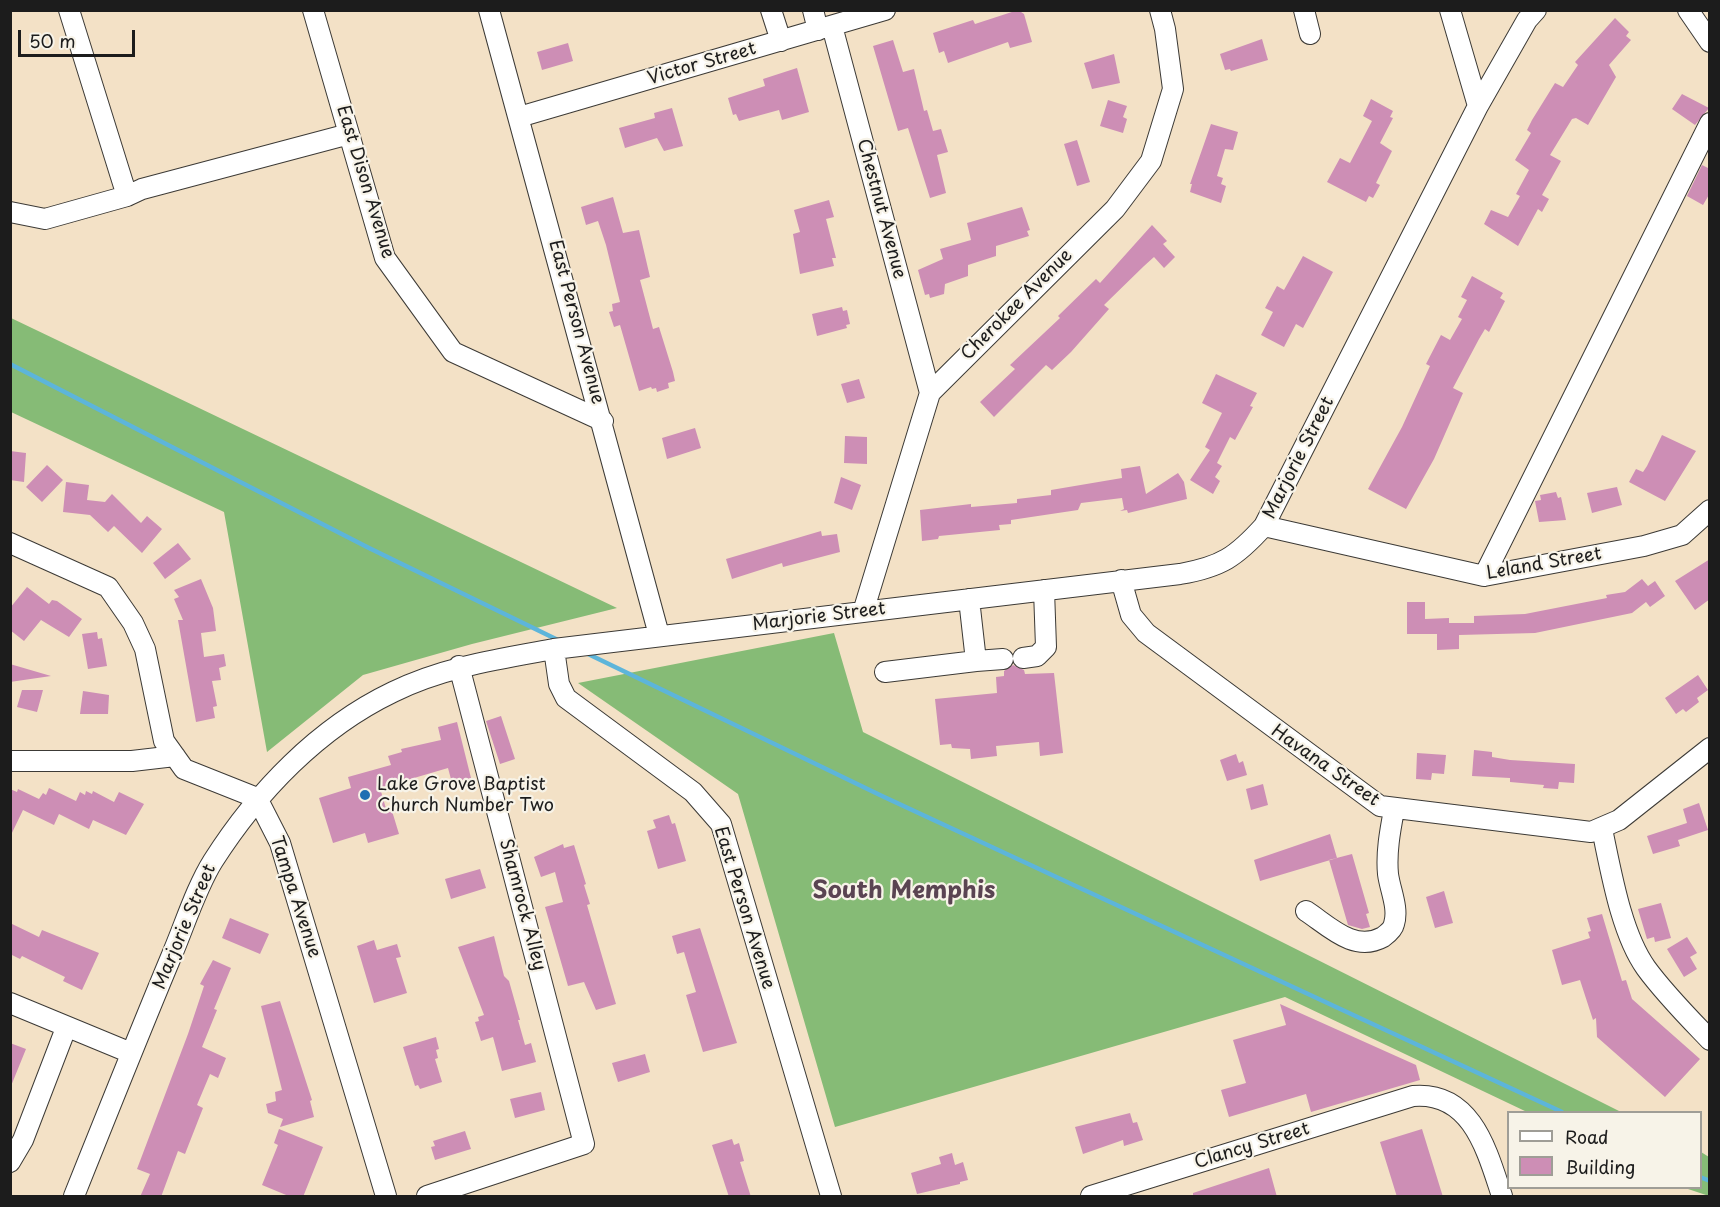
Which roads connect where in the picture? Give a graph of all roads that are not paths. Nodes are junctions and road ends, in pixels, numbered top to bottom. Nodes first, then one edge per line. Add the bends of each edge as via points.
1 (69, 10) edge
2 (313, 10) edge
3 (489, 10) edge
4 (771, 10) edge
5 (813, 10) edge
6 (885, 10) edge
7 (1160, 10) edge
8 (1304, 10) edge
9 (1450, 10) edge
10 (1536, 10) edge
11 (1688, 10) edge
12 (825, 28) junction
13 (1311, 34) dead end
14 (781, 41) junction
15 (1710, 42) edge
16 (1478, 106) junction
17 (519, 117) junction
18 (1710, 123) edge
19 (349, 134) junction
20 (128, 196) junction
21 (10, 212) edge
22 (930, 393) junction
23 (603, 421) junction
24 (1710, 510) edge
25 (1264, 526) junction
26 (10, 543) edge
27 (1484, 576) junction
28 (1121, 580) junction
29 (1044, 590) junction
30 (969, 599) junction
31 (862, 612) junction
32 (659, 635) junction
33 (554, 649) junction
34 (1023, 658) dead end
35 (1002, 659) dead end
36 (976, 661) junction
37 (459, 666) junction
38 (885, 672) dead end
39 (1710, 748) edge
40 (175, 756) junction
41 (10, 761) edge
42 (257, 798) junction
43 (1394, 810) junction
44 (1602, 829) junction
45 (1306, 911) dead end
46 (10, 1003) edge
47 (66, 1028) junction
48 (1710, 1040) edge
49 (131, 1053) junction
50 (10, 1162) edge
51 (380, 1194) edge
52 (74, 1197) edge
53 (428, 1197) edge
54 (831, 1197) edge
55 (1091, 1197) edge
56 (1502, 1197) edge

1 - 20 street
2 - 19 street, East Dison Avenue
3 - 17 street, East Person Avenue
4 - 14 street
5 - 12 street, Chestnut Avenue
6 - 12 street, Victor Street
7 - 22 street, Cherokee Avenue via 1173,88 1151,161 1115,209
8 - 13 street
9 - 16 street
10 - 16 street, Marjorie Street via 1515,38
11 - 15 street
12 - 14 street, Victor Street
12 - 22 street, Chestnut Avenue
14 - 17 street, Victor Street
16 - 25 street, Marjorie Street
17 - 23 street, East Person Avenue
18 - 27 street
19 - 20 street
19 - 23 street, East Dison Avenue via 385,258 453,352
20 - 21 street via 45,219
22 - 31 street, Cherokee Avenue
23 - 32 street, East Person Avenue
24 - 27 street, Leland Street via 1682,535 1644,546
25 - 27 street, Leland Street
25 - 28 street, Marjorie Street via 1219,566
26 - 40 street via 108,587 133,623 145,649 164,741
28 - 29 street, Marjorie Street
28 - 43 street, Havana Street via 1131,615 1146,633 1362,795
29 - 30 street, Marjorie Street
29 - 34 street via 1046,647 1037,656
30 - 31 street, Marjorie Street
30 - 36 street
31 - 32 street, Marjorie Street
32 - 33 street, Marjorie Street
33 - 37 street, Marjorie Street
33 - 54 street, East Person Avenue via 559,684 567,698 693,792 721,825
35 - 36 street
36 - 38 street
37 - 42 street, Marjorie Street via 392,692 349,718 305,751
37 - 53 street, Shamrock Alley via 584,1144
39 - 44 street, Havana Street
40 - 41 street via 132,761
40 - 42 street via 184,769
42 - 49 street, Marjorie Street via 211,863
42 - 51 street, Tampa Avenue via 280,843
43 - 44 street, Havana Street via 1579,832
43 - 45 street via 1388,866 1395,913 1394,926 1387,935 1360,944
44 - 48 street via 1636,952
46 - 47 street
47 - 49 street
47 - 50 street via 23,1140
49 - 52 street, Marjorie Street
55 - 56 street, Clancy Street via 1413,1096 1442,1098 1469,1119 1489,1157

